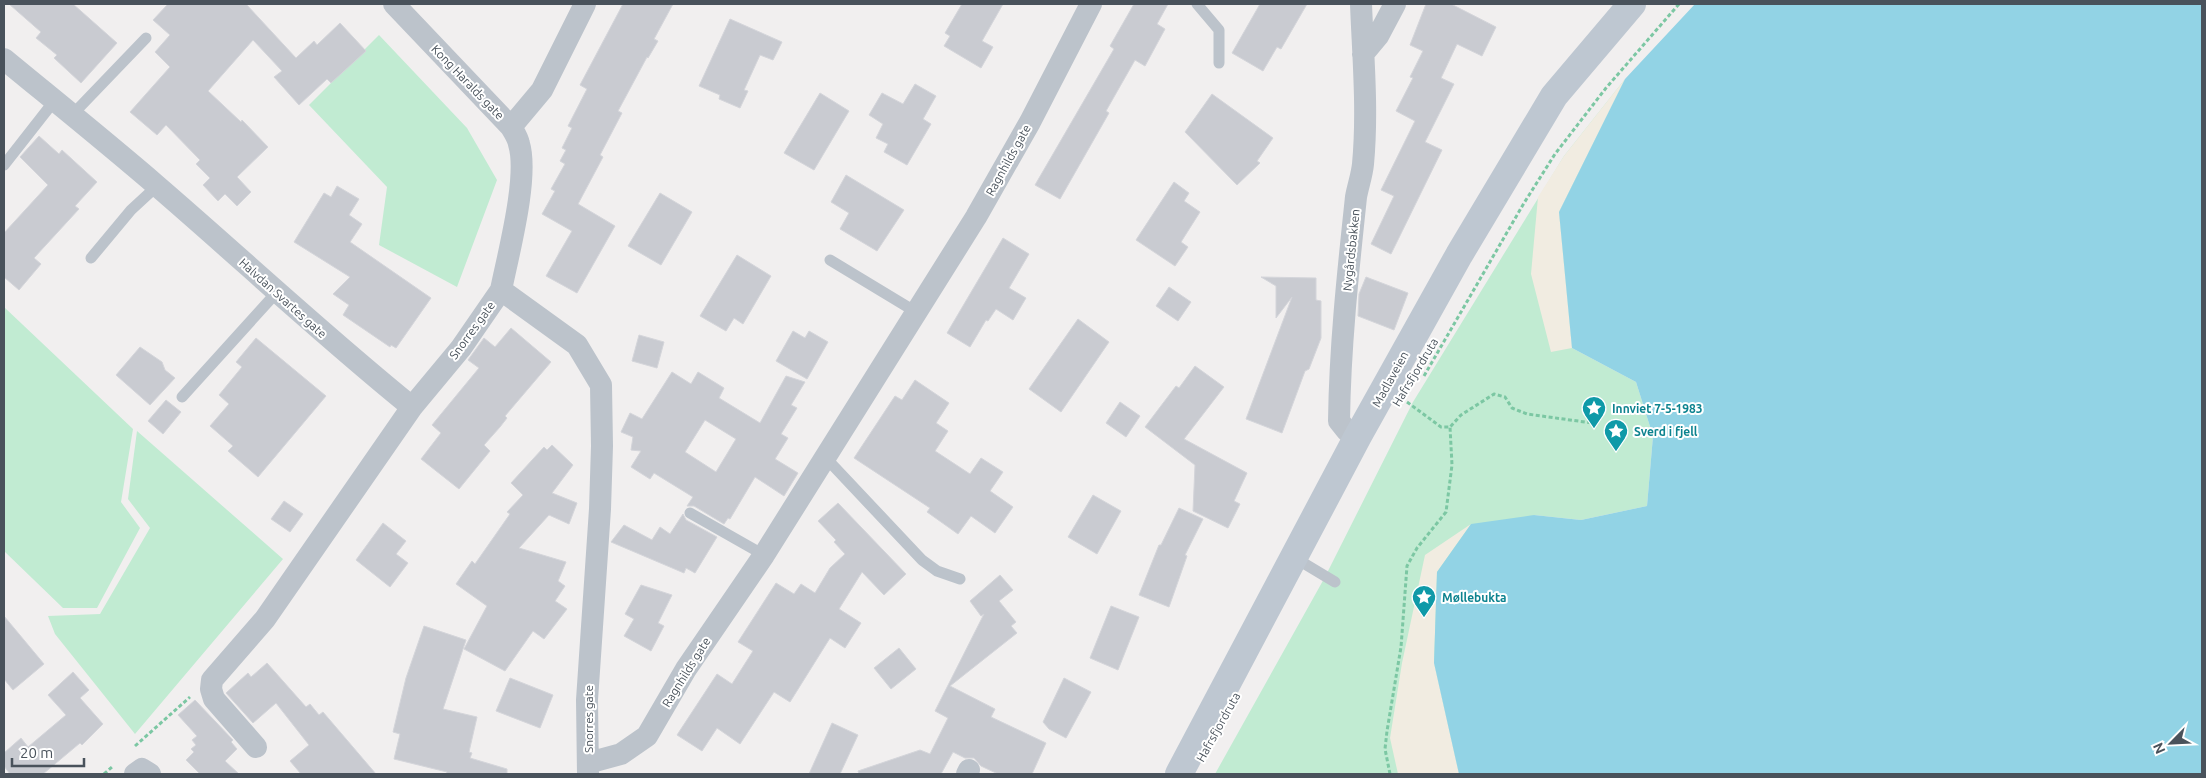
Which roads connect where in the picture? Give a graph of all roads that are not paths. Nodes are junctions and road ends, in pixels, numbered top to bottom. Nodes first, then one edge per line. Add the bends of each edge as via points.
1 (394, 4) edge
2 (585, 4) edge
3 (1091, 4) edge
4 (1197, 4) edge
5 (1360, 4) edge
6 (1395, 4) edge
7 (1632, 4) edge
8 (146, 38) dead end
9 (1363, 54) junction
10 (4, 59) edge
11 (1219, 63) dead end
12 (55, 100) junction
13 (73, 114) junction
14 (511, 127) junction
15 (4, 165) edge
16 (157, 186) junction
17 (91, 258) dead end
18 (830, 260) dead end
19 (501, 290) junction
20 (277, 292) junction
21 (916, 312) junction
22 (182, 398) dead end
23 (412, 406) junction
24 (1358, 436) junction
25 (825, 457) junction
26 (690, 512) dead end
27 (764, 555) junction
28 (1295, 558) junction
29 (960, 578) dead end
30 (1335, 582) dead end
31 (256, 748) dead end
32 (126, 768) edge
33 (588, 769) edge
34 (150, 774) edge
35 (1179, 774) edge

1 - 14 street, Kong Haralds gate
2 - 14 street via 542,90
3 - 21 street, Ragnhilds gate via 1030,122 976,217
4 - 11 lane via 1219,30
5 - 9 street, Nygårdsbakken
6 - 9 street via 1378,36
7 - 24 main road, Madlaveien via 1554,96
8 - 13 lane
9 - 24 street, Nygårdsbakken via 1363,165 1357,189 1347,278 1339,421
10 - 12 street, Halvdan Svartes gate
12 - 13 street, Halvdan Svartes gate
12 - 15 lane
13 - 16 street, Halvdan Svartes gate
14 - 19 street, Kong Haralds gate via 520,145 522,172
16 - 17 lane via 130,210
16 - 20 street, Halvdan Svartes gate
18 - 21 lane
19 - 23 street, Snorres gate via 461,348
19 - 33 street, Snorres gate via 577,345 601,386 600,509 587,700
20 - 22 lane
20 - 23 street, Halvdan Svartes gate via 340,349
21 - 25 street, Ragnhilds gate
23 - 31 street, Snorres gate via 265,619 212,680 214,699
24 - 28 main road, Madlaveien
25 - 27 street, Ragnhilds gate
25 - 29 lane via 922,560 937,571
26 - 27 lane
27 - 33 street, Ragnhilds gate via 686,669 647,736 620,754
28 - 30 lane
28 - 35 main road, Madlaveien
32 - 34 street via 142,769

